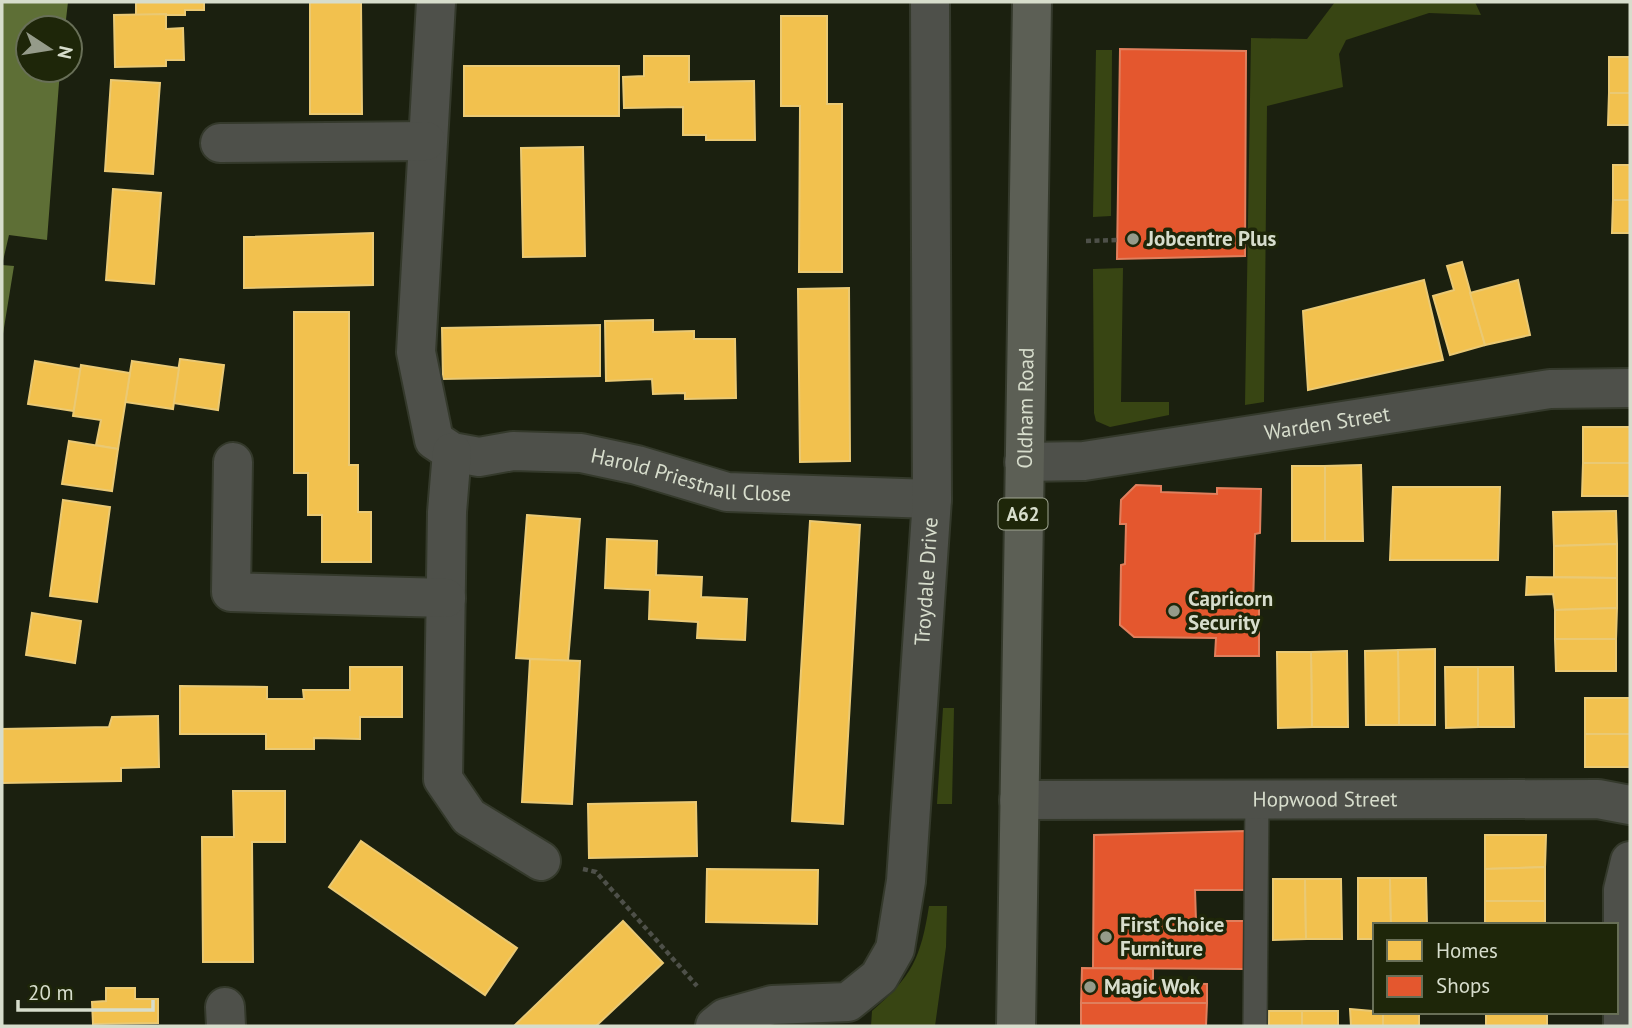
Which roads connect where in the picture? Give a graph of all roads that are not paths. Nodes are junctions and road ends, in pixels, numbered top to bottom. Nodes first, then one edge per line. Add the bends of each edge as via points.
1 (436, 2) edge
2 (930, 2) edge
3 (1032, 2) edge
4 (426, 141) junction
5 (220, 143) dead end
6 (1630, 388) edge
7 (452, 452) junction
8 (233, 462) dead end
9 (1024, 462) junction
10 (932, 499) junction
11 (446, 598) junction
12 (1257, 798) junction
13 (1019, 800) junction
14 (1630, 805) edge
15 (541, 860) road end
16 (1630, 861) edge
17 (720, 1022) edge
18 (1016, 1026) edge
19 (1255, 1026) edge
20 (1623, 1026) edge

1 - 4 street
2 - 10 street, Troydale Drive
3 - 9 highway, Oldham Road / A62
4 - 5 street
4 - 7 street via 416,352 434,440
6 - 9 street, Warden Street via 1550,388 1084,461
7 - 10 street, Harold Priestnall Close via 479,457 513,452 582,453 727,492
7 - 11 street
8 - 11 street via 231,592
9 - 13 highway, Oldham Road / A62
10 - 17 street, Troydale Drive via 906,881 895,949 879,978 848,1002 772,1005
11 - 15 street via 443,779 469,817
12 - 13 street, Hopwood Street
12 - 14 street, Hopwood Street via 1598,799
12 - 19 lane
13 - 18 highway, Oldham Road / A62
16 - 20 street via 1623,890

